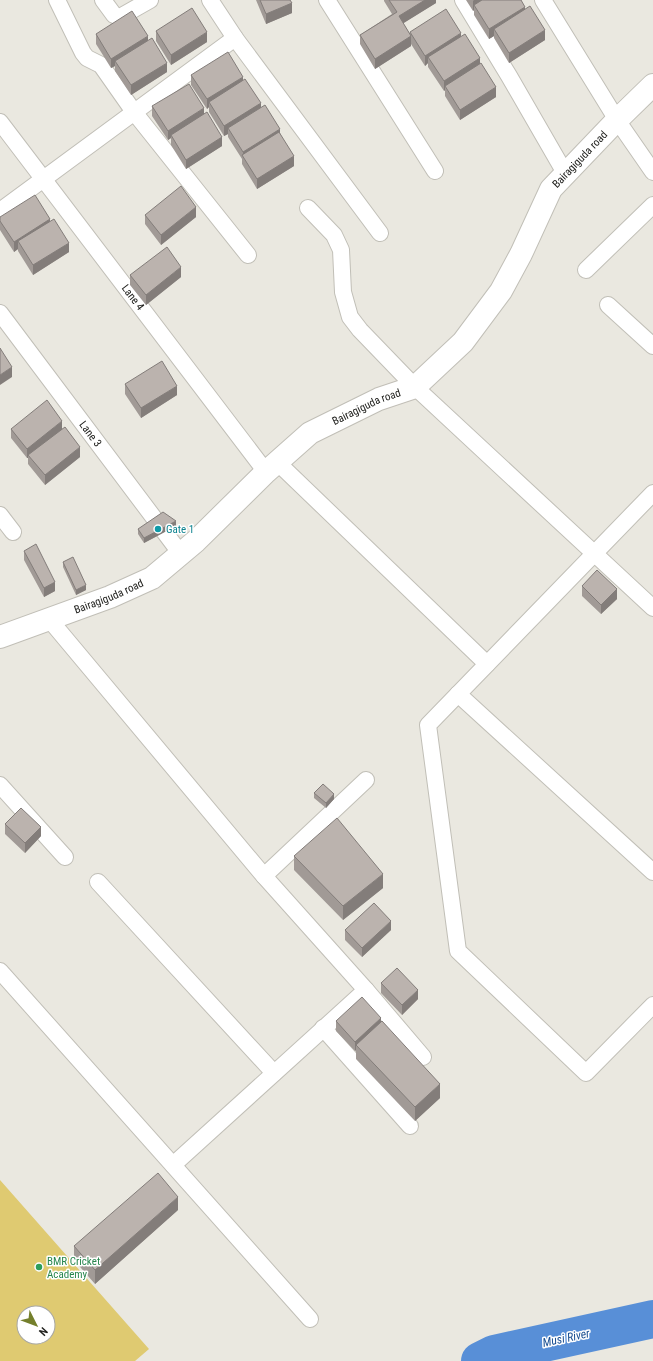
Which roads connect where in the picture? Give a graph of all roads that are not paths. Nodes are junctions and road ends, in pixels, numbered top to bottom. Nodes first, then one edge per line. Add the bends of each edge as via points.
1 (57, 0) edge
2 (103, 0) edge
3 (150, 0) edge
4 (210, 0) edge
5 (327, 0) edge
6 (462, 0) edge
7 (542, 0) edge
8 (234, 38) junction
9 (653, 86) edge
10 (134, 112) junction
11 (617, 120) junction
12 (0, 122) edge
13 (435, 171) dead end
14 (653, 172) edge
15 (565, 173) junction
16 (43, 179) junction
17 (653, 205) edge
18 (308, 208) dead end
19 (0, 211) edge
20 (380, 233) dead end
21 (248, 255) dead end
22 (586, 270) dead end
23 (608, 305) dead end
24 (0, 313) edge
25 (653, 346) edge
26 (415, 387) junction
27 (272, 467) junction
28 (653, 493) edge
29 (0, 515) edge
30 (13, 532) dead end
31 (181, 554) junction
32 (594, 554) junction
33 (653, 608) edge
34 (49, 619) junction
35 (0, 637) edge
36 (487, 664) junction
37 (458, 694) junction
38 (366, 780) dead end
39 (0, 785) edge
40 (65, 857) dead end
41 (653, 872) edge
42 (264, 876) junction
43 (98, 882) dead end
44 (0, 972) edge
45 (366, 990) junction
46 (653, 1005) edge
47 (323, 1028) junction
48 (423, 1057) dead end
49 (274, 1073) junction
50 (410, 1126) dead end
51 (173, 1165) junction
52 (310, 1319) dead end

1 - 10 street via 83,53 101,65
2 - 3 street via 114,15 120,17
4 - 8 street
5 - 13 street
6 - 15 street
7 - 11 street
8 - 10 street
8 - 20 street
9 - 11 street, Bairagiguda road
10 - 16 street
10 - 21 street
11 - 14 street
11 - 15 street, Bairagiguda road
12 - 16 street, Lane 4
15 - 26 street, Bairagiguda road via 551,189 501,291 463,342
16 - 19 street
16 - 27 street, Lane 4
17 - 22 street
18 - 26 street via 334,235 341,250 344,292 350,316
23 - 25 street
24 - 31 street, Lane 3
26 - 27 street, Bairagiguda road via 379,399 310,433
26 - 32 street
27 - 31 street, Bairagiguda road
27 - 36 street, Lane 4
28 - 32 street
29 - 30 street
31 - 34 street, Bairagiguda road via 152,578 110,597
32 - 33 street
32 - 36 street
34 - 35 street, Bairagiguda road
34 - 42 street
36 - 37 street
37 - 41 street
37 - 46 street via 428,725 458,951 586,1074
38 - 42 street
39 - 40 street
42 - 45 street
43 - 49 street
44 - 51 street
45 - 47 street
45 - 48 street
47 - 49 street
47 - 50 street
49 - 51 street
51 - 52 street

